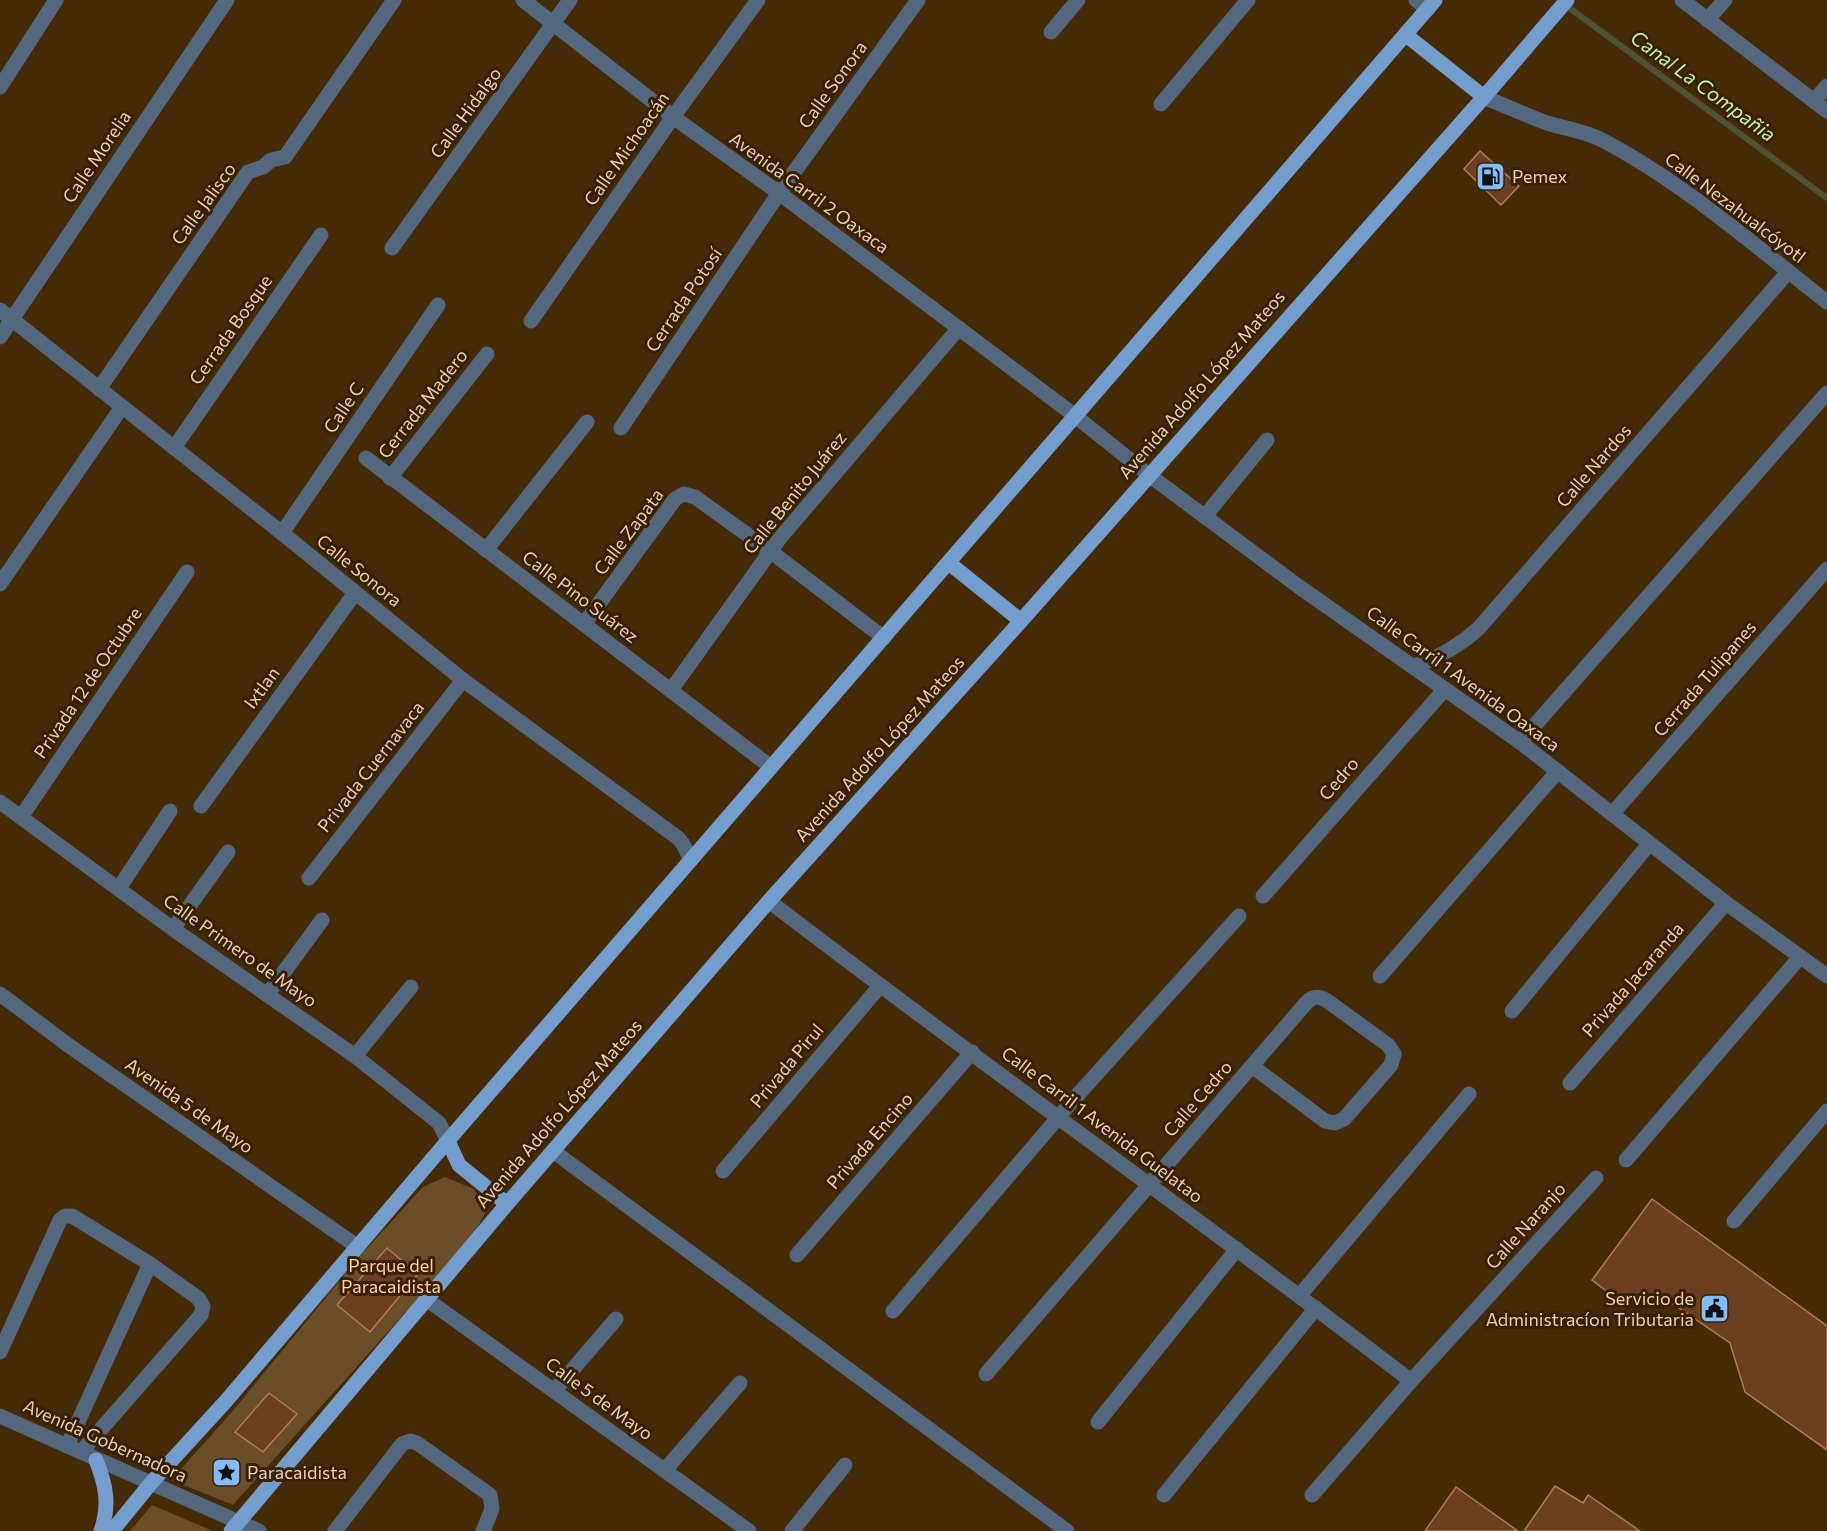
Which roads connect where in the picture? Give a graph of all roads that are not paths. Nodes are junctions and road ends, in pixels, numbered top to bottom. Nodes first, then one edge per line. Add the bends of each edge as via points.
1 (56, 0) edge
2 (227, 0) edge
3 (394, 0) edge
4 (523, 0) edge
5 (570, 0) edge
6 (758, 0) edge
7 (918, 0) edge
8 (1078, 0) edge
9 (1248, 0) edge
10 (1567, 0) edge
11 (1682, 0) edge
12 (1725, 0) edge
13 (1426, 3) edge
14 (1707, 20) junction
15 (554, 24) junction
16 (1051, 32) dead end
17 (1406, 35) junction
18 (1827, 86) edge
19 (0, 87) edge
20 (1484, 97) junction
21 (1814, 101) junction
22 (1161, 104) dead end
23 (1827, 111) edge
24 (673, 117) junction
25 (779, 193) junction
26 (321, 235) dead end
27 (392, 248) dead end
28 (1788, 272) junction
29 (1827, 302) edge
30 (438, 305) dead end
31 (5, 315) edge
32 (531, 321) dead end
33 (959, 328) junction
34 (0, 337) edge
35 (487, 354) dead end
36 (99, 389) junction
37 (1827, 393) edge
38 (122, 407) junction
39 (1074, 415) junction
40 (587, 422) dead end
41 (621, 428) dead end
42 (1267, 440) dead end
43 (174, 448) junction
44 (366, 458) dead end
45 (1149, 475) junction
46 (390, 478) junction
47 (1205, 516) junction
48 (282, 533) junction
49 (486, 550) junction
50 (770, 551) junction
51 (949, 563) junction
52 (1827, 569) edge
53 (187, 572) dead end
54 (0, 584) edge
55 (355, 593) junction
56 (1021, 621) junction
57 (584, 624) junction
58 (884, 638) junction
59 (1415, 666) junction
60 (463, 680) junction
61 (1445, 689) junction
62 (671, 690) junction
63 (1520, 742) junction
64 (771, 767) junction
65 (1558, 771) junction
66 (0, 802) edge
67 (201, 806) dead end
68 (170, 811) dead end
69 (1612, 814) junction
70 (21, 817) junction
71 (1649, 844) junction
72 (228, 852) dead end
73 (691, 860) junction
74 (309, 878) dead end
75 (119, 888) junction
76 (1263, 896) dead end
77 (769, 902) junction
78 (1726, 903) junction
79 (1239, 916) dead end
80 (322, 920) dead end
81 (173, 929) junction
82 (1800, 957) junction
83 (1380, 976) dead end
84 (1827, 976) edge
85 (880, 986) junction
86 (411, 987) dead end
87 (0, 994) edge
88 (267, 995) junction
89 (1512, 1011) dead end
90 (972, 1052) junction
91 (355, 1056) junction
92 (1252, 1066) junction
93 (1570, 1083) dead end
94 (1469, 1094) dead end
95 (1827, 1111) edge
96 (1059, 1116) junction
97 (448, 1141) junction
98 (553, 1151) junction
99 (1626, 1160) dead end
100 (723, 1171) dead end
101 (1596, 1178) dead end
102 (1149, 1185) junction
103 (507, 1204) junction
104 (1734, 1221) dead end
105 (358, 1247) junction
106 (1237, 1249) junction
107 (797, 1255) dead end
108 (150, 1264) junction
109 (1300, 1295) junction
110 (426, 1299) junction
111 (1316, 1308) junction
112 (893, 1311) dead end
113 (616, 1319) dead end
114 (0, 1352) edge
115 (986, 1374) dead end
116 (1411, 1381) junction
117 (740, 1383) dead end
118 (555, 1390) junction
119 (0, 1416) edge
120 (1098, 1422) dead end
121 (74, 1449) junction
122 (96, 1460) junction
123 (845, 1466) dead end
124 (664, 1470) junction
125 (151, 1483) junction
126 (1164, 1495) dead end
127 (1312, 1495) dead end
128 (235, 1527) edge
129 (101, 1531) edge
130 (112, 1531) edge
131 (259, 1531) edge
132 (335, 1531) edge
133 (483, 1531) edge
134 (749, 1531) edge
135 (792, 1531) edge
136 (1067, 1531) edge

1 - 19 street
2 - 31 street, Calle Morelia
3 - 36 street, Calle Jalisco via 285,157 248,172
4 - 15 street, Avenida Carril 2 Oaxaca
5 - 15 street, Calle Hidalgo
6 - 24 street, Calle Michoacán
7 - 25 street, Calle Sonora
8 - 16 street
9 - 22 street
10 - 20 main road, Avenida Adolfo López Mateos
11 - 14 street
12 - 14 street
13 - 17 main road
14 - 21 street
15 - 24 street, Avenida Carril 2 Oaxaca
15 - 27 street, Calle Hidalgo
17 - 20 main road
17 - 39 main road
18 - 21 street
20 - 28 street, Calle Nezahualcóyotl via 1542,121 1604,140 1676,185
20 - 45 main road, Avenida Adolfo López Mateos
21 - 23 street
24 - 25 street, Avenida Carril 2 Oaxaca
24 - 32 street, Calle Michoacán
25 - 33 street, Avenida Carril 2 Oaxaca
25 - 41 street, Cerrada Potosí
26 - 43 street, Cerrada Bosque
28 - 29 street, Calle Nezahualcóyotl
28 - 59 street, Calle Nardos via 1479,628 1454,649
30 - 48 street, Calle C
31 - 34 street, Calle Morelia
31 - 36 street, Calle Sonora
33 - 39 street, Avenida Carril 2 Oaxaca
33 - 50 street, Calle Benito Juárez
35 - 46 street, Cerrada Madero
36 - 38 street, Calle Sonora
37 - 63 street
38 - 43 street, Calle Sonora
38 - 54 street
39 - 45 street, Calle Carril 1 Avenida Oaxaca
39 - 51 main road
40 - 49 street
42 - 47 street
43 - 48 street, Calle Sonora
44 - 46 street, Calle Pino Suárez
45 - 47 street, Calle Carril 1 Avenida Oaxaca
45 - 56 main road, Avenida Adolfo López Mateos
46 - 49 street, Calle Pino Suárez
47 - 59 street, Calle Carril 1 Avenida Oaxaca
48 - 55 street, Calle Sonora
49 - 57 street, Calle Pino Suárez
50 - 57 street, Calle Zapata via 694,497 684,494 675,499
50 - 58 street
50 - 62 street, Calle Benito Juárez
51 - 56 main road
51 - 58 main road
52 - 69 street, Cerrada Tulipanes
53 - 70 street, Privada 12 de Octubre
55 - 60 street, Calle Sonora
55 - 67 street, Ixtlan
56 - 77 main road, Avenida Adolfo López Mateos
57 - 62 street, Calle Pino Suárez
58 - 64 main road
59 - 61 street, Calle Carril 1 Avenida Oaxaca
60 - 73 street, Calle Sonora via 678,838
60 - 74 street, Privada Cuernavaca
61 - 63 street, Calle Carril 1 Avenida Oaxaca
61 - 76 street, Cedro
62 - 64 street, Calle Pino Suárez
63 - 65 street, Calle Carril 1 Avenida Oaxaca
64 - 73 main road
65 - 69 street, Calle Carril 1 Avenida Oaxaca
65 - 83 street
66 - 70 street, Calle Primero de Mayo
68 - 75 street
69 - 71 street, Calle Carril 1 Avenida Oaxaca
70 - 75 street, Calle Primero de Mayo
71 - 78 street, Calle Carril 1 Avenida Oaxaca
71 - 89 street
72 - 81 street
73 - 97 main road
75 - 81 street, Calle Primero de Mayo
77 - 85 street, Calle Carril 1 Avenida Guelatao
77 - 98 main road, Avenida Adolfo López Mateos
78 - 82 street, Calle Carril 1 Avenida Oaxaca
78 - 93 street, Privada Jacaranda
79 - 96 street
80 - 88 street
81 - 88 street, Calle Primero de Mayo
82 - 84 street, Calle Carril 1 Avenida Oaxaca
82 - 99 street
85 - 90 street, Calle Carril 1 Avenida Guelatao
85 - 100 street, Privada Pirul
86 - 91 street
87 - 105 street, Avenida 5 de Mayo
88 - 91 street, Calle Primero de Mayo
90 - 96 street, Calle Carril 1 Avenida Guelatao
90 - 107 street, Privada Encino
91 - 97 street, Calle Primero de Mayo via 439,1124
92 - 92 street, Calle Cedro via 1325,1121 1335,1124 1344,1119 1391,1065 1394,1054 1388,1045 1326,1000 1316,997 1307,1002
92 - 102 street, Calle Cedro
94 - 109 street
95 - 104 street
96 - 102 street, Calle Carril 1 Avenida Guelatao
96 - 112 street
97 - 103 main road via 459,1164
97 - 105 main road
98 - 103 main road, Avenida Adolfo López Mateos
98 - 136 street
101 - 116 street, Calle Naranjo
102 - 106 street, Calle Carril 1 Avenida Guelatao
102 - 115 street, Calle Cedro
103 - 110 main road, Avenida Adolfo López Mateos
105 - 125 main road
106 - 109 street, Calle Carril 1 Avenida Guelatao
106 - 120 street
108 - 114 street via 72,1216 62,1217
108 - 121 street
108 - 121 street via 198,1298 203,1311
109 - 111 street, Calle Carril 1 Avenida Guelatao
110 - 118 street, Calle 5 de Mayo
110 - 128 main road, Avenida Adolfo López Mateos
111 - 116 street, Calle Carril 1 Avenida Guelatao
111 - 126 street
113 - 118 street
116 - 127 street, Calle Naranjo
117 - 124 street
118 - 124 street, Calle 5 de Mayo
119 - 121 street, Avenida Gobernadora
121 - 122 street, Avenida Gobernadora
122 - 125 street, Avenida Gobernadora
122 - 129 main road via 107,1497
123 - 135 street
124 - 134 street, Calle 5 de Mayo
125 - 128 street, Avenida Gobernadora
125 - 130 main road
128 - 131 street, Avenida Gobernadora
132 - 133 street via 402,1444 410,1441 490,1495 492,1509

